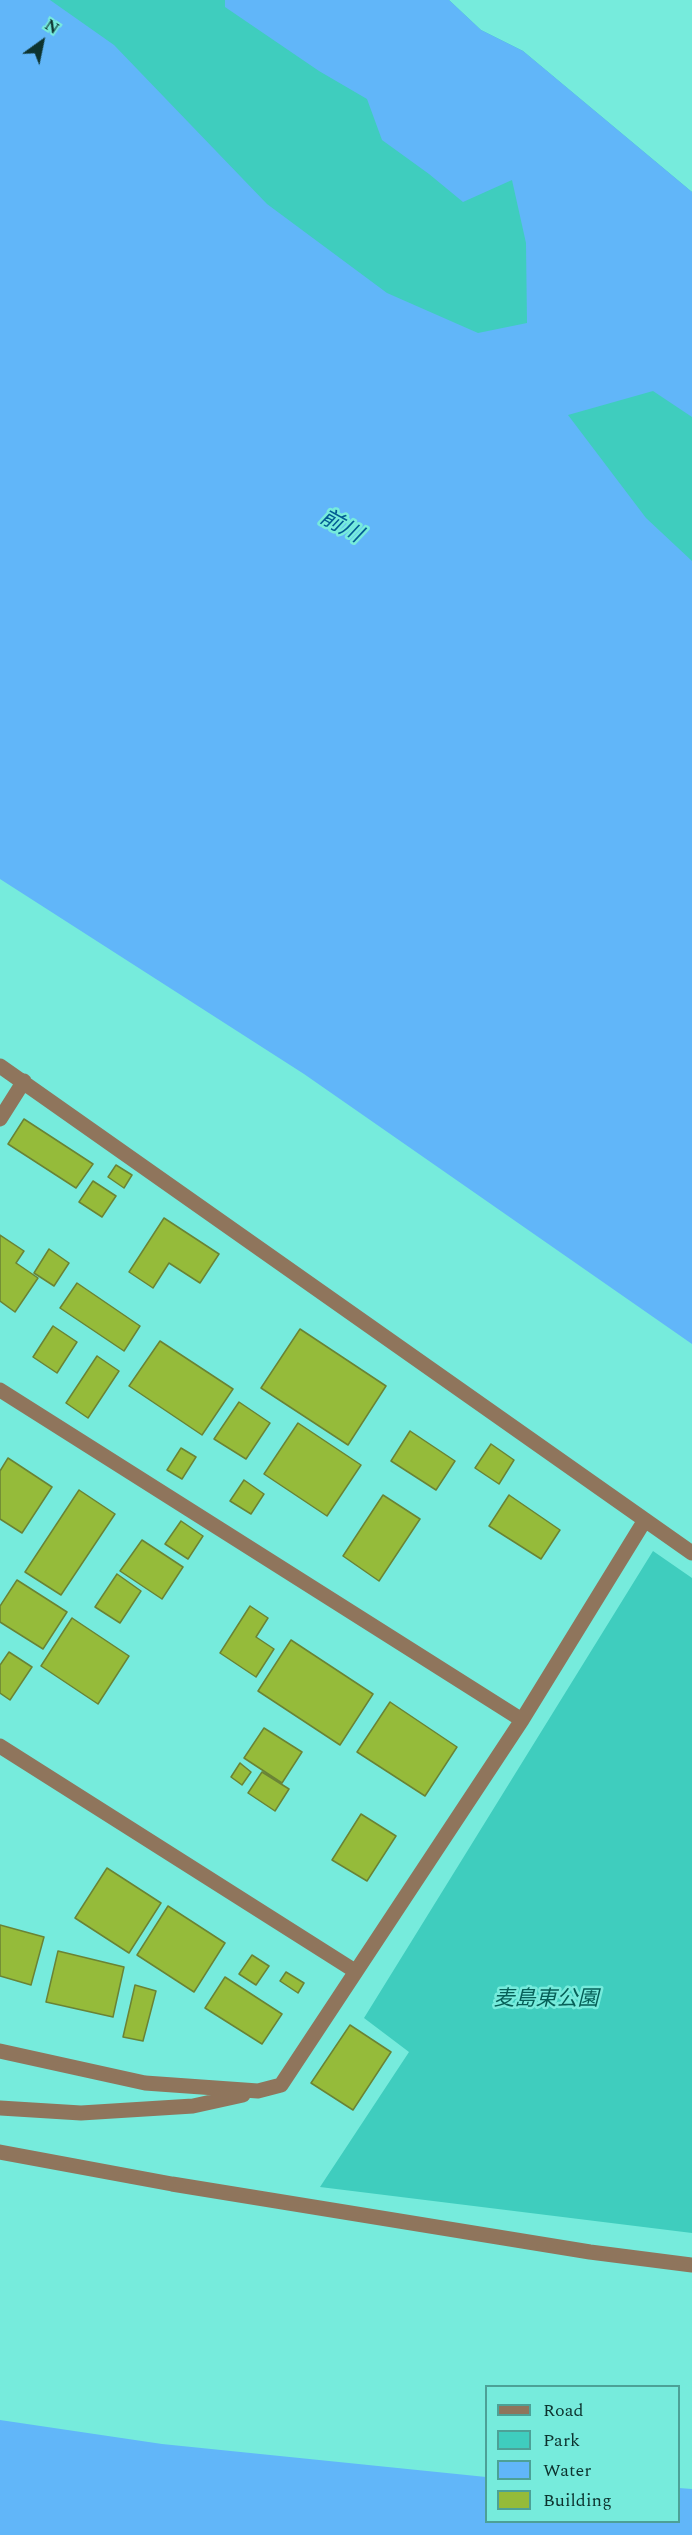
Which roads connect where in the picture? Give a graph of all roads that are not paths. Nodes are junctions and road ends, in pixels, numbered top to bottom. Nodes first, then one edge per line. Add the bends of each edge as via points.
1 (0, 1066) edge
2 (24, 1081) junction
3 (0, 1119) edge
4 (0, 1390) edge
5 (645, 1520) junction
6 (692, 1553) edge
7 (522, 1720) junction
8 (0, 1746) edge
9 (355, 1971) junction
10 (0, 2051) edge
11 (258, 2091) junction
12 (0, 2108) edge
13 (0, 2151) edge
14 (692, 2265) edge

1 - 2 street
2 - 3 street
2 - 5 street
4 - 7 street
5 - 6 street
5 - 7 street
7 - 9 street
8 - 9 street
9 - 11 street via 281,2085
10 - 11 street via 145,2083
11 - 12 street via 182,2107 81,2113
13 - 14 street via 172,2184

